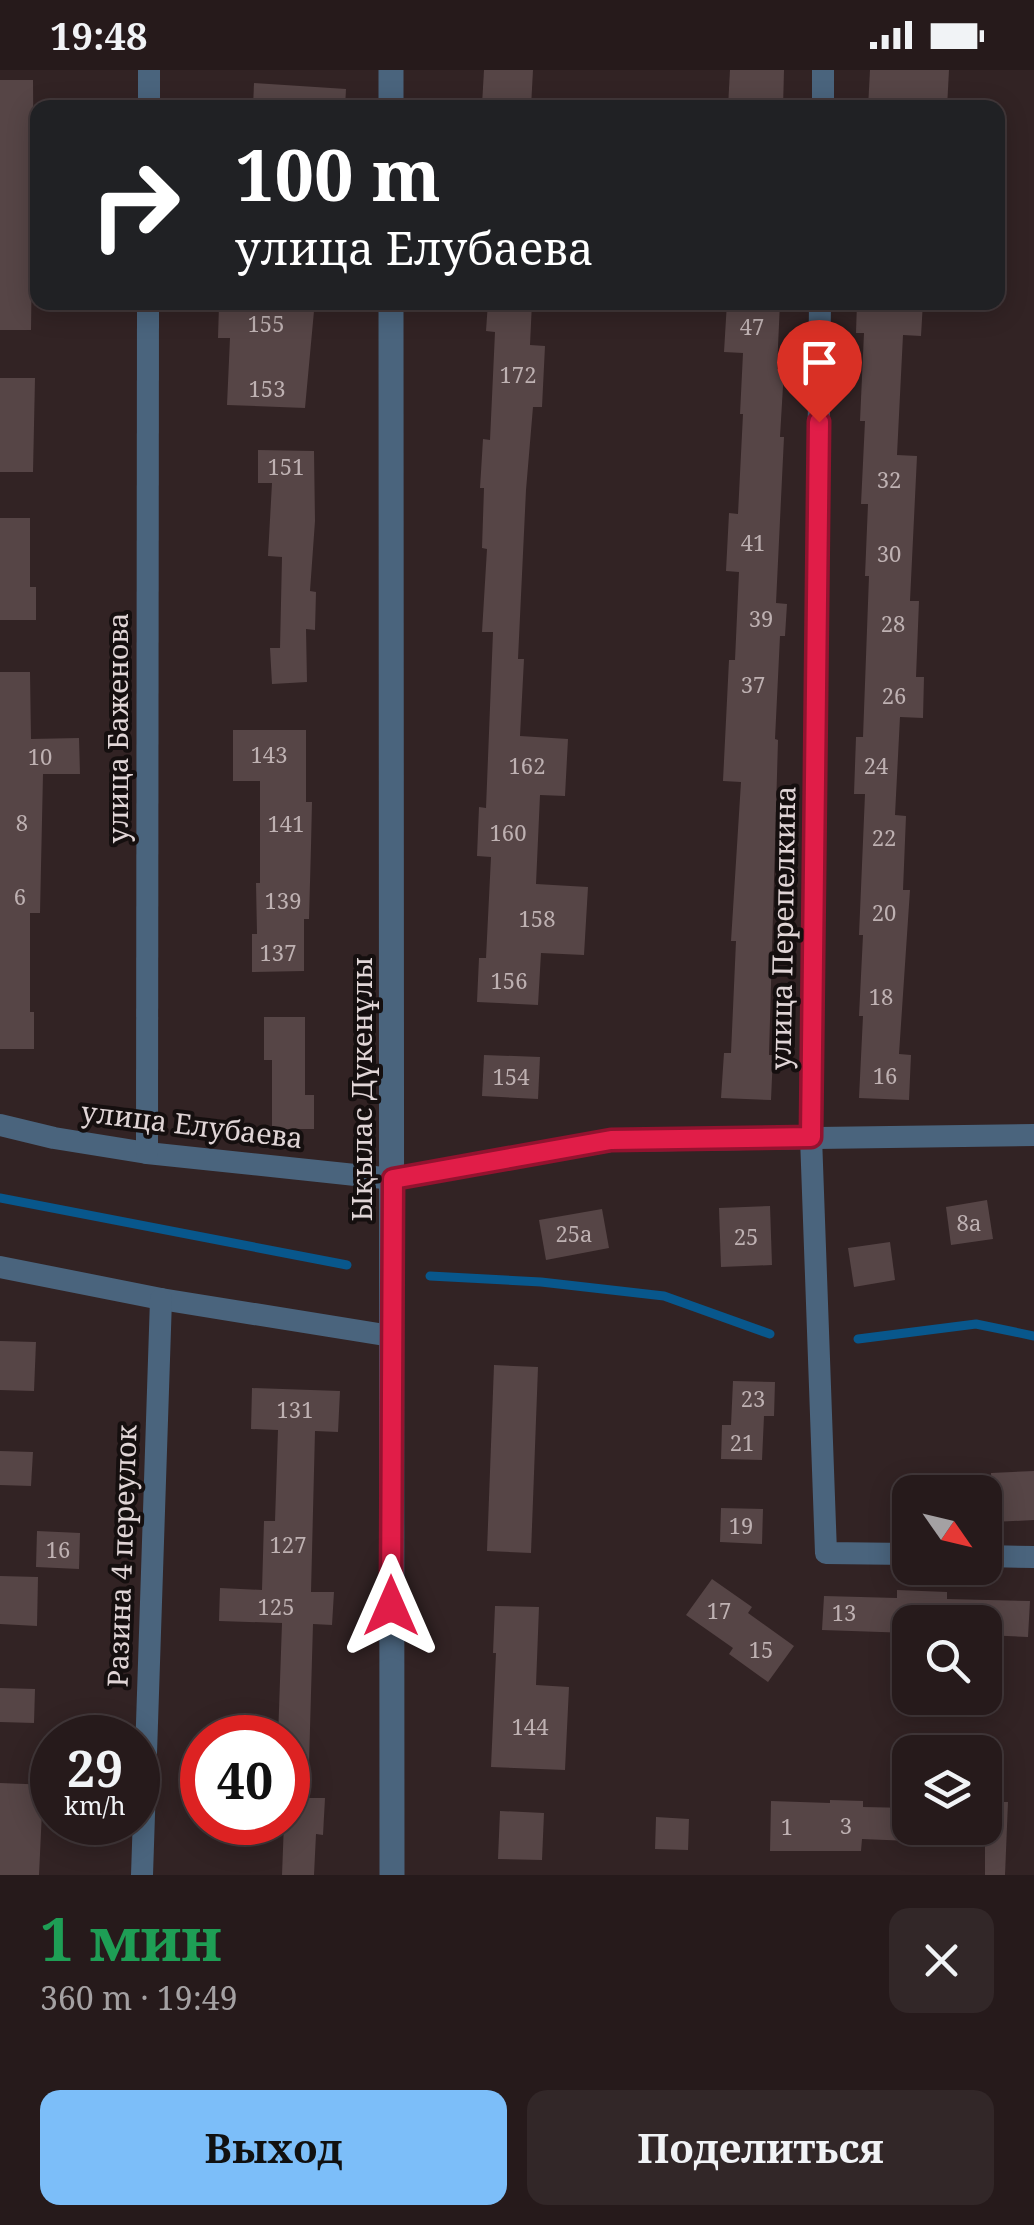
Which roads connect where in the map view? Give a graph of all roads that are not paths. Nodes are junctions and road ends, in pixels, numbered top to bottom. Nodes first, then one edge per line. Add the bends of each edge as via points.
1 (149, 70) edge
2 (390, 70) edge
3 (823, 70) edge
4 (149, 100) edge
5 (391, 100) edge
6 (823, 100) edge
7 (148, 310) edge
8 (391, 310) edge
9 (820, 310) edge
10 (0, 1125) edge
11 (1034, 1135) edge
12 (811, 1137) junction
13 (147, 1153) junction
14 (393, 1179) junction
15 (0, 1267) edge
16 (161, 1299) junction
17 (391, 1336) junction
18 (892, 1554) edge
19 (1002, 1556) edge
20 (1034, 1556) edge
21 (142, 1875) edge
22 (392, 1875) edge

1 - 4 street
2 - 5 street
3 - 6 street
7 - 13 street, улица Баженова
8 - 14 street, Ықылас Дүкенұлы
9 - 12 street, улица Перепелкина
10 - 13 street, улица Елубаева
11 - 12 street, улица Елубаева
12 - 14 street, улица Елубаева via 611,1140
12 - 18 street, улица Перепелкина via 826,1553
13 - 14 street, улица Елубаева
14 - 17 street, Ықылас Дүкенұлы
15 - 16 street
16 - 17 street
16 - 21 street, Разина 4 переулок
17 - 22 street, Ықылас Дүкенұлы
19 - 20 street

